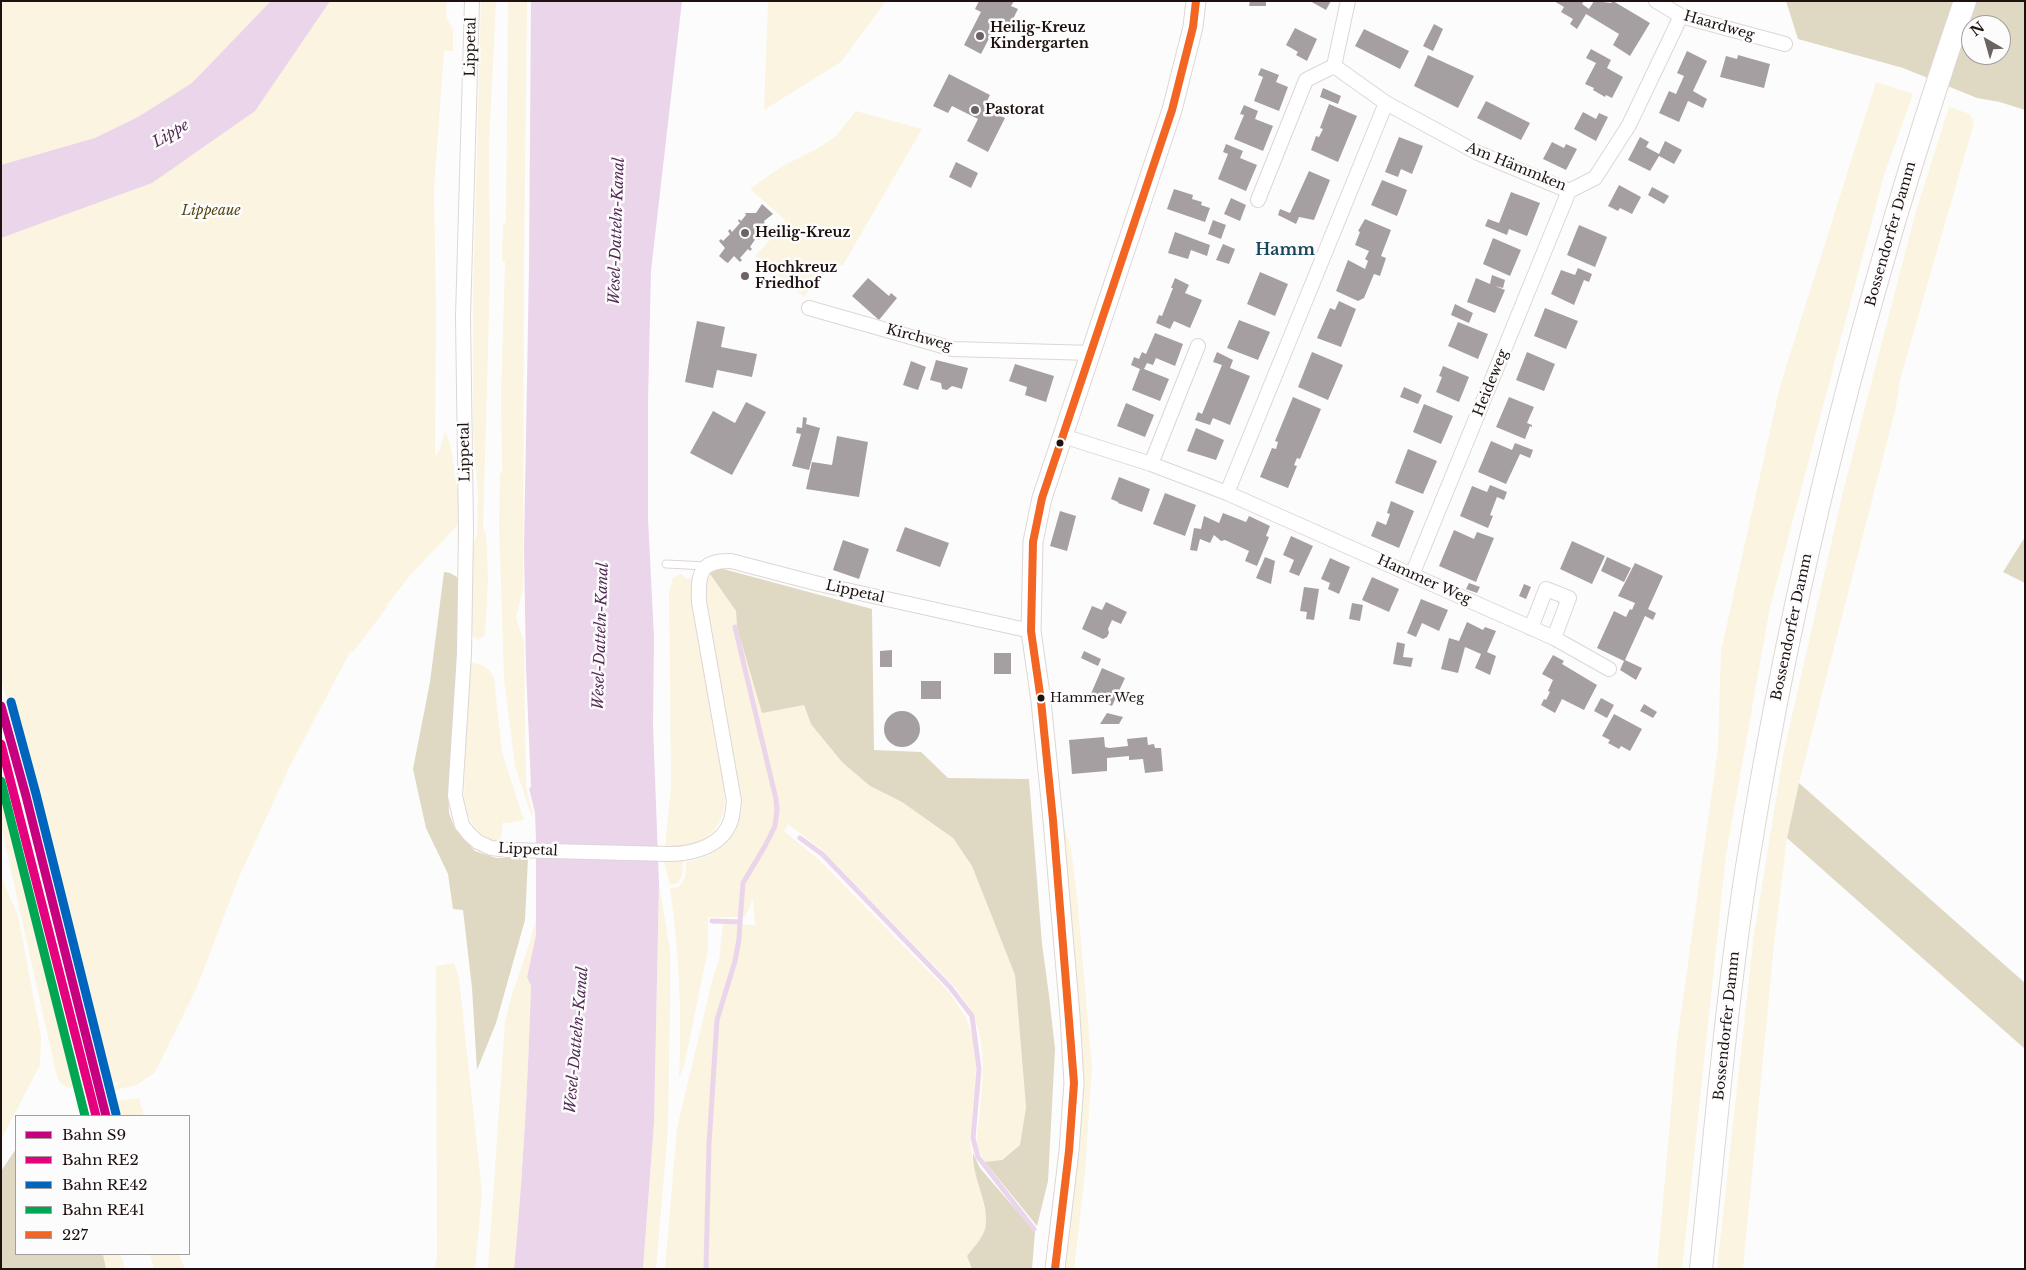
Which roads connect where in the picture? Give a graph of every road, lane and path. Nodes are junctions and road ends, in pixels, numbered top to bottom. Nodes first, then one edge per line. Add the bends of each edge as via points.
1 (472, 1) edge
2 (1196, 1) edge
3 (1348, 1) edge
4 (1656, 1) edge
5 (1965, 1) edge
6 (1681, 16) junction
7 (1785, 44) dead end
8 (1334, 66) junction
9 (1386, 103) junction
10 (1569, 191) junction
11 (1258, 200) dead end
12 (809, 308) dead end
13 (1198, 346) dead end
14 (1092, 353) junction
15 (1063, 436) junction
16 (1151, 464) junction
17 (1228, 493) junction
18 (666, 564) dead end
19 (706, 566) junction
20 (1412, 574) junction
21 (1531, 628) junction
22 (1031, 631) junction
23 (1554, 638) junction
24 (1609, 669) dead end
25 (1055, 1269) edge
26 (1701, 1269) edge

1 - 19 street, Lippetal via 463,317 464,654 455,796 462,825 468,834 491,848 523,851 684,854 714,842 728,826 733,793 699,602 699,581
2 - 14 main road via 1193,27 1172,110
3 - 8 street
4 - 6 street, Haardweg
5 - 26 highway, Bossendorfer Damm via 1892,225 1837,426 1775,706 1730,984
6 - 7 street, Haardweg
6 - 10 street, Am Hämmken via 1629,125 1595,178
8 - 9 street, Am Hämmken
8 - 11 street via 1306,80
9 - 10 street, Am Hämmken via 1478,153
9 - 17 street
10 - 20 street, Heideweg
12 - 14 street, Kirchweg via 953,349
13 - 16 street
14 - 15 main road
15 - 16 street, Hammer Weg
15 - 22 main road via 1042,498 1036,528 1031,572
16 - 17 street, Hammer Weg
17 - 20 street, Hammer Weg
18 - 19 lane
19 - 22 street, Lippetal via 717,560 731,560 819,584
20 - 21 street, Hammer Weg
21 - 23 street, Hammer Weg
21 - 23 street via 1546,589 1569,598
22 - 25 main road via 1041,702 1074,1084
23 - 24 street, Hammer Weg

